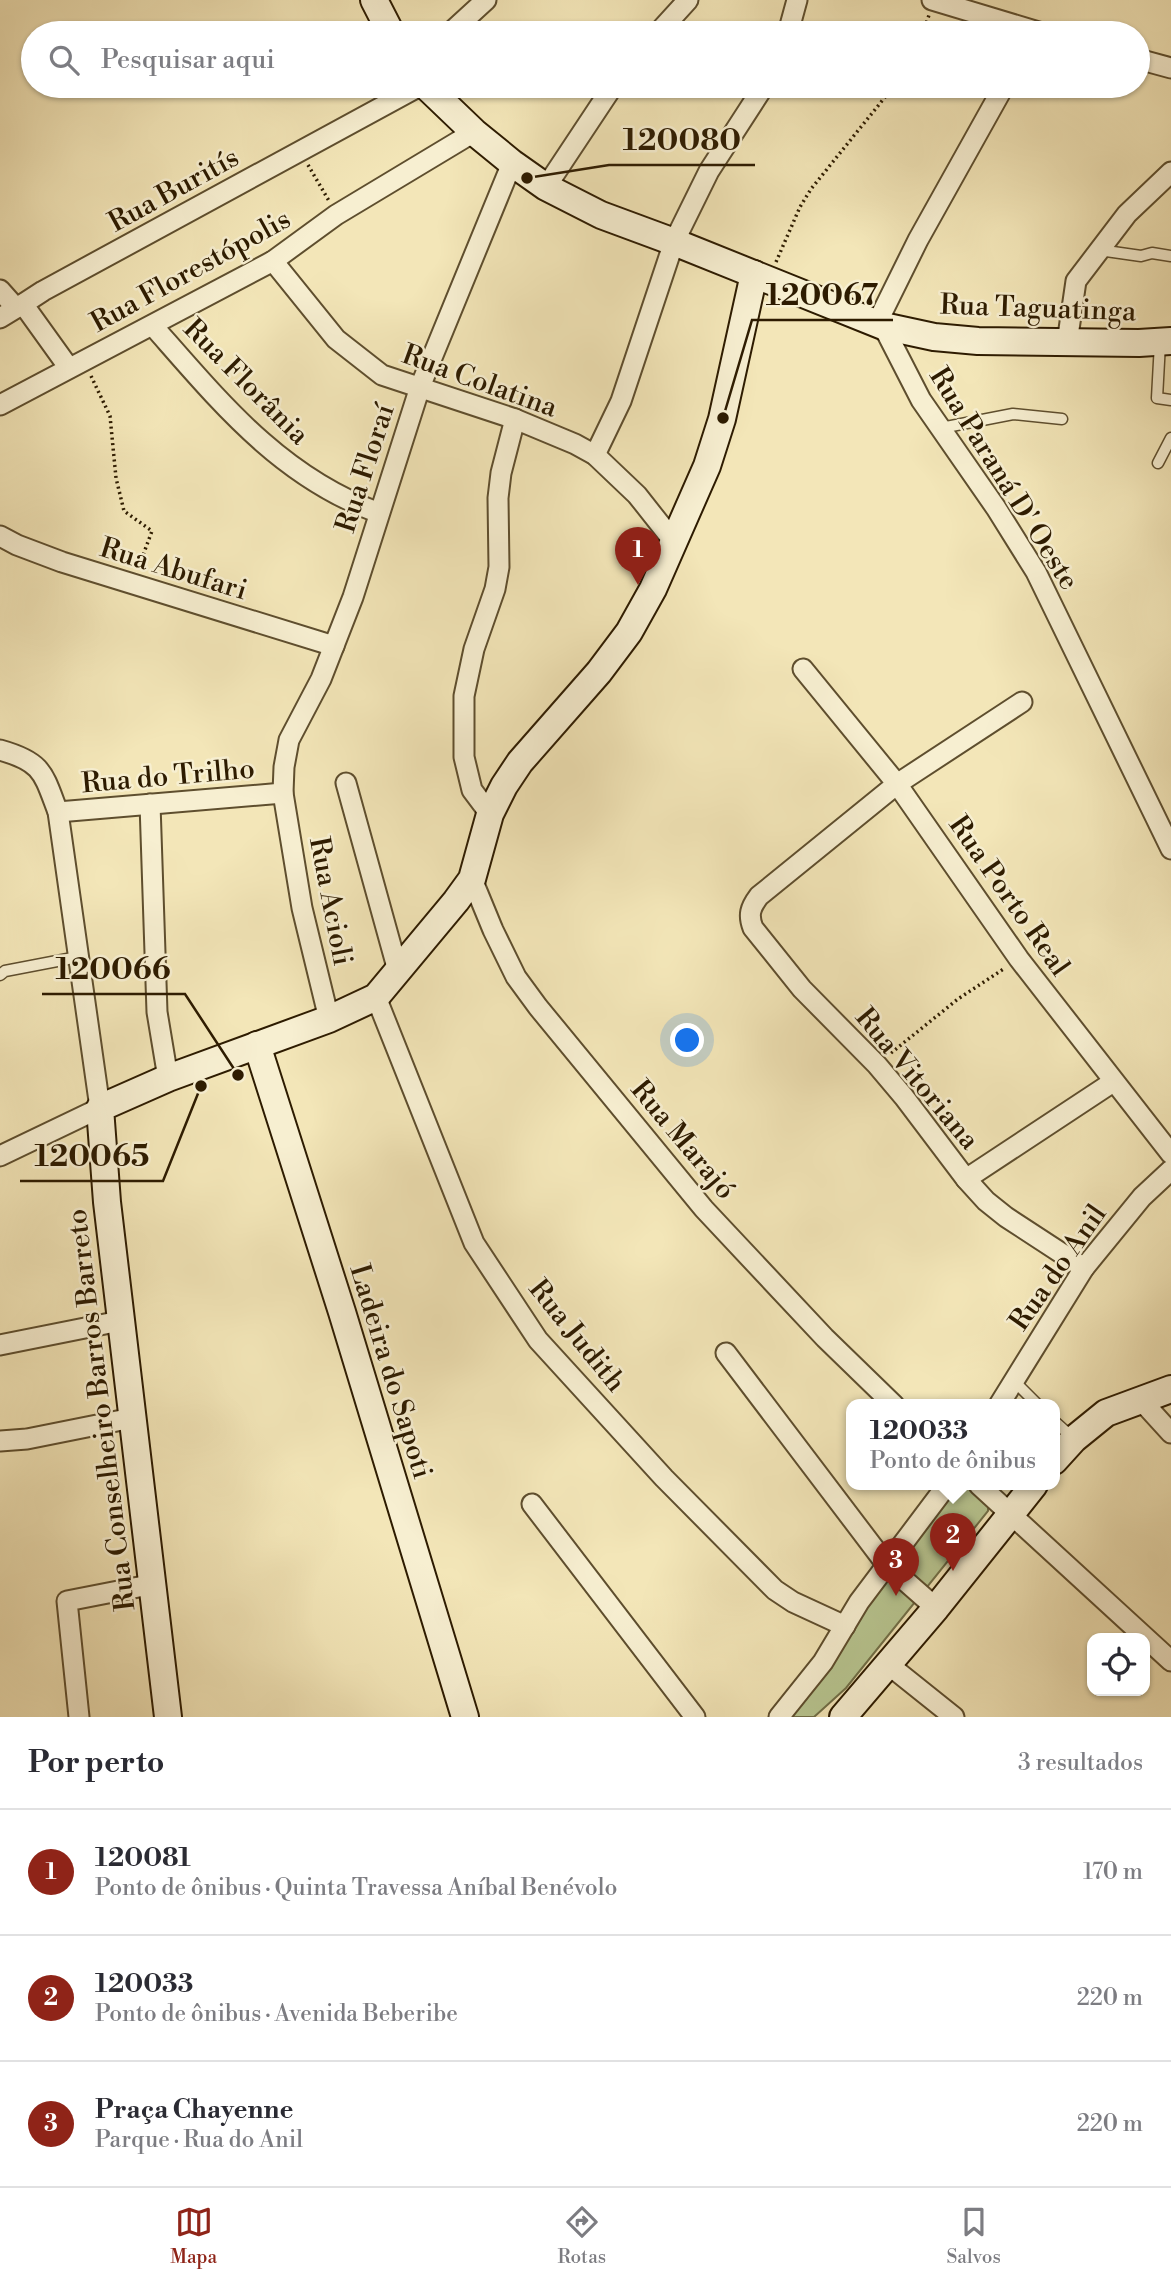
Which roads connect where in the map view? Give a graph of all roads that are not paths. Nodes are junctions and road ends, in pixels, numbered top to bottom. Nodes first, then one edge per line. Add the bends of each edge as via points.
1 (374, 0) edge
2 (486, 0) edge
3 (688, 0) edge
4 (797, 0) edge
5 (932, 0) edge
6 (385, 21) edge
7 (463, 21) edge
8 (669, 21) edge
9 (791, 21) edge
10 (996, 21) edge
11 (1150, 62) edge
12 (1171, 68) edge
13 (398, 98) edge
14 (438, 98) edge
15 (605, 98) edge
16 (756, 98) edge
17 (997, 98) edge
18 (474, 132) junction
19 (512, 163) junction
20 (1171, 172) edge
21 (546, 187) junction
22 (674, 242) junction
23 (1098, 250) junction
24 (1171, 257) edge
25 (273, 261) junction
26 (761, 277) junction
27 (0, 290) edge
28 (13, 310) edge
29 (880, 325) junction
30 (153, 326) junction
31 (1166, 341) edge
32 (1066, 343) junction
33 (77, 364) junction
34 (420, 387) junction
35 (1171, 400) edge
36 (0, 405) edge
37 (514, 419) junction
38 (1062, 419) dead end
39 (940, 428) junction
40 (1171, 438) edge
41 (595, 455) junction
42 (1158, 463) dead end
43 (379, 513) junction
44 (0, 536) edge
45 (675, 543) junction
46 (334, 646) junction
47 (803, 669) dead end
48 (1021, 702) dead end
49 (0, 750) edge
50 (346, 783) dead end
51 (897, 783) junction
52 (283, 793) junction
53 (149, 804) junction
54 (58, 812) junction
55 (490, 814) junction
56 (1171, 849) edge
57 (472, 879) junction
58 (78, 957) junction
59 (398, 971) junction
60 (0, 975) edge
61 (376, 997) junction
62 (329, 1019) junction
63 (257, 1045) junction
64 (168, 1078) junction
65 (1113, 1082) junction
66 (100, 1108) junction
67 (1171, 1154) edge
68 (0, 1156) edge
69 (1171, 1170) edge
70 (966, 1179) junction
71 (1084, 1268) junction
72 (120, 1321) junction
73 (0, 1345) edge
74 (726, 1353) dead end
75 (1014, 1381) junction
76 (1171, 1389) edge
77 (888, 1399) edge
78 (1003, 1399) edge
79 (1032, 1399) edge
80 (1140, 1399) junction
81 (132, 1418) junction
82 (1060, 1425) edge
83 (1171, 1433) edge
84 (1074, 1439) junction
85 (0, 1441) edge
86 (1060, 1455) edge
87 (943, 1490) edge
88 (985, 1490) edge
89 (1030, 1490) edge
90 (532, 1504) dead end
91 (1012, 1514) junction
92 (886, 1564) junction
93 (153, 1584) junction
94 (936, 1608) junction
95 (845, 1626) junction
96 (1171, 1661) edge
97 (889, 1665) junction
98 (79, 1717) edge
99 (168, 1717) edge
100 (464, 1717) edge
101 (695, 1717) edge
102 (779, 1717) edge
103 (843, 1717) edge
104 (954, 1717) edge

1 - 6 street
2 - 7 street
3 - 8 street
4 - 9 street
5 - 10 street
11 - 12 street
13 - 28 street, Rua Buritís
14 - 18 street, Rua Taguatinga
15 - 21 street
16 - 22 street via 709,171
17 - 29 street via 918,240
18 - 19 street, Rua Taguatinga
18 - 25 street, Rua Florestópolis via 336,215
19 - 21 street, Rua Taguatinga
19 - 34 street, Rua Floraí
20 - 23 street
21 - 22 street, Rua Taguatinga via 601,215
22 - 26 street, Rua Taguatinga
22 - 41 street via 625,391
23 - 24 lane
23 - 32 street via 1076,281
25 - 30 street, Rua Florestópolis
25 - 34 street, Rua Colatina via 336,339 382,375
26 - 29 street, Rua Taguatinga
26 - 45 street via 707,466
27 - 28 street
28 - 33 street
29 - 32 street, Rua Taguatinga via 934,337
29 - 39 street, Rua Paraná D' Oeste
30 - 33 street, Rua Florestópolis
30 - 43 street, Rua Florânia via 215,397 273,453 350,502
31 - 32 street, Rua Taguatinga
31 - 35 lane via 1157,398
33 - 36 street, Rua Florestópolis
34 - 37 street, Rua Colatina
34 - 43 street, Rua Floraí
37 - 41 street, Rua Colatina
37 - 55 street via 498,498 499,567 464,696 464,757 472,790
38 - 39 lane via 1013,414
39 - 56 street, Rua Paraná D' Oeste via 1031,563
40 - 42 lane
41 - 45 street, Rua Colatina via 637,495
43 - 46 street, Rua Floraí
44 - 46 street, Rua Abufari via 62,562
45 - 55 street via 629,632 520,762
46 - 52 street, Rua Floraí via 289,740
47 - 51 street, Rua Porto Real
48 - 51 street
49 - 54 street, Rua Conselheiro Barros Barreto via 37,766
50 - 59 street
51 - 65 street, Rua Porto Real via 1019,959
51 - 70 street, Rua Vitoriana via 759,896 748,916 802,989 877,1065
52 - 53 street, Rua do Trilho
52 - 62 street, Rua Acioli via 302,908
53 - 54 street, Rua do Trilho
53 - 64 street via 157,1012
54 - 58 street, Rua Conselheiro Barros Barreto
55 - 57 street
57 - 59 street
57 - 77 street, Rua Marajó via 516,977 538,1007 704,1209
58 - 60 lane
58 - 66 street, Rua Conselheiro Barros Barreto
59 - 61 street
61 - 62 street
61 - 95 street, Rua Judith via 474,1243 538,1340 664,1478 775,1590
62 - 63 street
63 - 64 street
63 - 100 street, Ladeira do Sapoti
64 - 66 street
65 - 67 street, Rua Porto Real
65 - 70 street
66 - 68 street
66 - 72 street, Rua Conselheiro Barros Barreto
69 - 71 street, Rua do Anil via 1142,1197
70 - 71 street, Rua Vitoriana via 1006,1217
71 - 75 street, Rua do Anil
72 - 73 street
72 - 81 street, Rua Conselheiro Barros Barreto
74 - 92 street
75 - 78 street, Rua do Anil
75 - 79 lane
76 - 80 street
80 - 83 street
80 - 84 street via 1107,1413
81 - 85 street
81 - 93 street, Rua Conselheiro Barros Barreto
82 - 84 lane
84 - 86 street
87 - 92 street
88 - 91 street
89 - 91 street
90 - 101 street
91 - 94 street
91 - 96 street
92 - 94 street
92 - 95 street
93 - 98 street via 67,1601
93 - 99 street, Rua Conselheiro Barros Barreto
94 - 97 street
95 - 102 street
97 - 103 street
97 - 104 street

